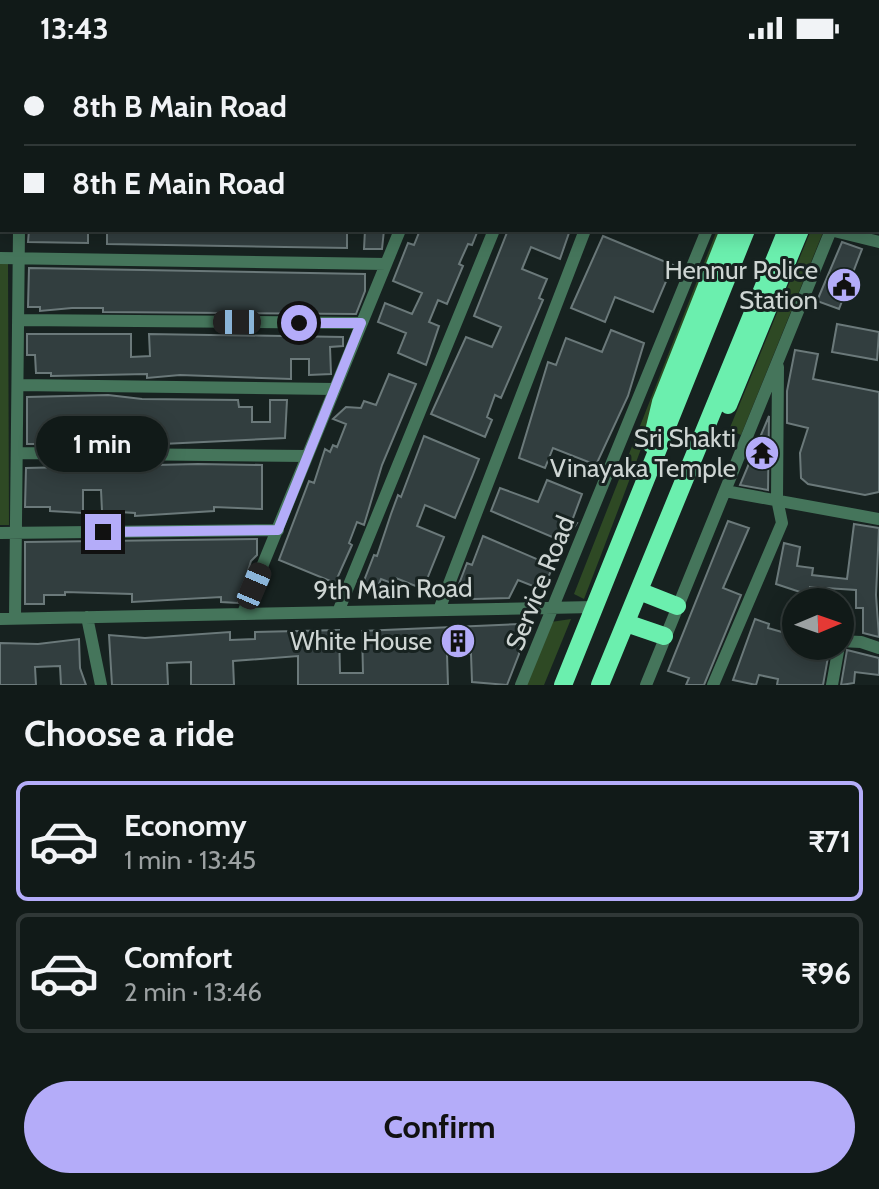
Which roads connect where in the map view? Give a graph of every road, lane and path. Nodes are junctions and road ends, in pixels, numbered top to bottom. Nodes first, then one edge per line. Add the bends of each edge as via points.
1 (19, 232) edge
2 (399, 232) edge
3 (493, 232) edge
4 (584, 232) edge
5 (706, 232) edge
6 (728, 232) edge
7 (745, 232) edge
8 (786, 232) edge
9 (799, 232) edge
10 (829, 232) edge
11 (838, 232) edge
12 (879, 242) edge
13 (0, 258) edge
14 (19, 258) junction
15 (386, 264) junction
16 (18, 320) junction
17 (361, 323) junction
18 (779, 360) junction
19 (18, 385) junction
20 (334, 389) junction
21 (17, 453) junction
22 (306, 456) junction
23 (725, 491) junction
24 (641, 494) junction
25 (777, 499) junction
26 (672, 510) junction
27 (879, 519) edge
28 (278, 530) junction
29 (16, 532) junction
30 (0, 533) edge
31 (639, 591) junction
32 (677, 606) junction
33 (594, 607) junction
34 (553, 608) junction
35 (439, 610) junction
36 (338, 612) junction
37 (243, 613) junction
38 (87, 617) junction
39 (15, 618) junction
40 (0, 619) edge
41 (626, 623) junction
42 (664, 636) junction
43 (854, 644) edge
44 (879, 648) edge
45 (837, 660) edge
46 (717, 684) edge
47 (101, 685) edge
48 (521, 685) edge
49 (563, 685) edge
50 (600, 685) edge
51 (646, 685) edge
52 (832, 685) edge

1 - 14 street
2 - 15 street
3 - 36 street
4 - 35 street
5 - 34 street, Service Road
6 - 24 highway via 661,402
7 - 24 highway
8 - 26 highway
9 - 26 highway via 726,408
10 - 18 street
11 - 12 street
13 - 14 street
14 - 15 street
14 - 16 street
15 - 17 street
16 - 17 street
16 - 19 street
17 - 20 street
18 - 23 street
18 - 25 street
19 - 20 street
19 - 21 street
20 - 22 street
21 - 22 street
21 - 29 street
22 - 28 street
23 - 25 street
23 - 32 street
24 - 33 highway
25 - 27 street
25 - 46 street via 782,523
26 - 31 highway
28 - 29 street
28 - 37 street
29 - 30 street
29 - 39 street
31 - 32 highway
31 - 41 highway
32 - 42 street
33 - 34 street, 9th Main Road
33 - 49 highway
34 - 35 street, 9th Main Road
34 - 48 street, Service Road
35 - 36 street, 9th Main Road
36 - 37 street, 9th Main Road
37 - 38 street, 9th Main Road
38 - 39 street, 9th Main Road
38 - 47 street
39 - 40 street, 9th Main Road
41 - 42 highway
41 - 50 highway
42 - 51 street
43 - 44 street
45 - 52 street

